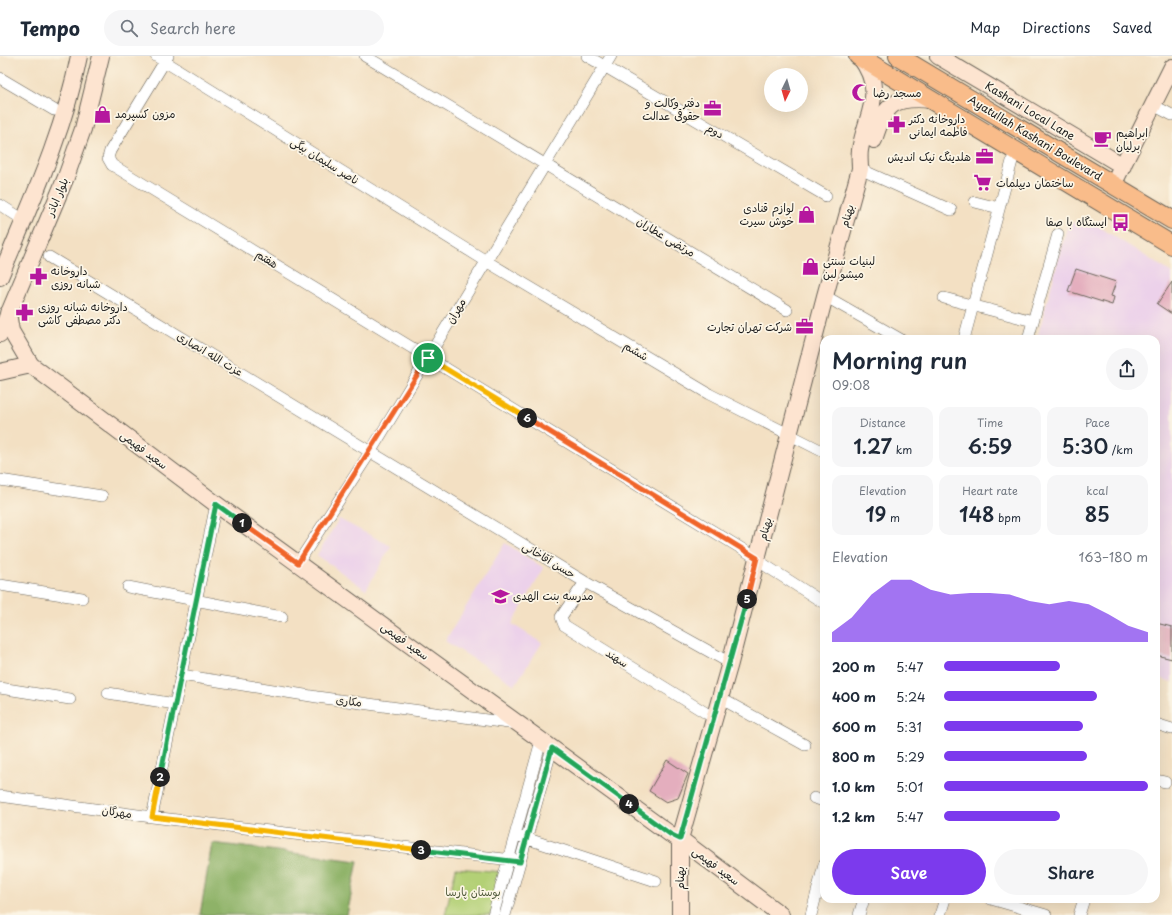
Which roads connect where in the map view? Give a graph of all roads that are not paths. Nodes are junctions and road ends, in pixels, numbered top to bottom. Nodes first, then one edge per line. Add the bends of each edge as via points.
1 (80, 56) edge
2 (101, 56) edge
3 (365, 56) edge
4 (587, 56) edge
5 (611, 56) edge
6 (898, 56) edge
7 (938, 56) edge
8 (859, 57) edge
9 (163, 58) edge
10 (604, 66) junction
11 (1172, 67) edge
12 (0, 78) edge
13 (932, 100) junction
14 (1153, 105) junction
15 (879, 107) junction
16 (54, 110) dead end
17 (1172, 115) edge
18 (1015, 150) junction
19 (545, 165) junction
20 (1123, 166) junction
21 (860, 169) junction
22 (1113, 185) junction
23 (826, 196) dead end
24 (975, 202) dead end
25 (0, 205) edge
26 (1000, 208) junction
27 (951, 210) dead end
28 (16, 215) dead end
29 (1172, 220) edge
30 (1058, 234) dead end
31 (1172, 245) edge
32 (50, 257) dead end
33 (486, 261) junction
34 (0, 277) edge
35 (825, 296) junction
36 (944, 298) dead end
37 (973, 306) junction
38 (787, 310) dead end
39 (8, 313) junction
40 (1033, 321) junction
41 (0, 334) edge
42 (893, 335) edge
43 (965, 335) edge
44 (1029, 335) edge
45 (428, 358) junction
46 (31, 365) junction
47 (0, 372) edge
48 (789, 434) junction
49 (820, 450) edge
50 (371, 451) junction
51 (0, 480) edge
52 (102, 496) dead end
53 (216, 504) junction
54 (760, 561) junction
55 (298, 563) junction
56 (585, 582) junction
57 (0, 585) edge
58 (128, 587) dead end
59 (82, 598) dead end
60 (196, 600) junction
61 (820, 600) edge
62 (282, 617) dead end
63 (730, 664) junction
64 (180, 675) junction
65 (0, 688) edge
66 (108, 693) dead end
67 (720, 698) junction
68 (70, 699) dead end
69 (175, 704) junction
70 (714, 718) junction
71 (518, 724) junction
72 (1160, 725) edge
73 (1172, 729) edge
74 (547, 744) junction
75 (805, 745) dead end
76 (0, 796) edge
77 (152, 817) junction
78 (515, 835) junction
79 (527, 838) junction
80 (680, 839) junction
81 (508, 860) junction
82 (520, 862) junction
83 (820, 880) edge
84 (656, 881) dead end
85 (863, 903) edge
86 (944, 903) edge
87 (1005, 903) edge
88 (1083, 903) edge
89 (492, 915) edge
90 (505, 915) edge
91 (680, 915) edge
92 (781, 915) edge
93 (811, 915) edge
94 (859, 915) edge
95 (940, 915) edge
96 (1046, 915) edge
97 (1079, 915) edge

1 - 34 main road, بلوار اباذر via 55,144
2 - 39 main road, بلوار اباذر via 83,129 66,177
3 - 19 street, مرتضی عطاران
4 - 10 street, دوم
5 - 10 street, مهران
6 - 22 main road, Ayatullah Kashani Boulevard
7 - 20 main road, Kashani Local Lane
8 - 13 main road, Ayatullah Kashani Boulevard
8 - 15 main road, بهنام via 868,67
9 - 33 street, ناصر سلیمان بیگی
9 - 45 street, هفتم via 110,151 108,158 112,165
10 - 19 street, مهران
10 - 23 street, دوم
11 - 14 main road
12 - 16 street
13 - 15 main road via 904,100
13 - 18 main road, Ayatullah Kashani Boulevard
14 - 17 street
14 - 20 main road
15 - 21 main road, بهنام via 860,150
18 - 26 street
18 - 31 main road, Ayatullah Kashani Boulevard
19 - 33 street, مهران
19 - 38 street, مرتضی عطاران
20 - 22 main road
21 - 27 street
21 - 35 main road, بهنام
22 - 29 main road, Ayatullah Kashani Boulevard
24 - 26 street
25 - 28 street
26 - 37 street
30 - 40 street
32 - 50 street, عزت الله انصاری
33 - 45 street, مهران
33 - 48 street, ششم via 709,394
35 - 42 street
35 - 48 main road, بهنام
36 - 37 street
37 - 40 street
37 - 43 street
39 - 41 main road, بلوار اباذر
39 - 46 main road via 11,331
40 - 44 street
45 - 50 street, مهران
45 - 54 street, هفتم
46 - 47 main road
46 - 53 main road, سعید فهیمی
48 - 49 street, ششم
48 - 54 main road, بهنام
50 - 55 street, مهران
50 - 56 street, حسن آقاخانی
51 - 52 street
53 - 55 main road, سعید فهیمی
53 - 60 street
54 - 61 street, هفتم
54 - 63 main road, بهنام
55 - 71 main road, سعید فهیمی
56 - 63 street, حسن آقاخانی
56 - 70 street, سهند via 561,617 564,625
57 - 59 street
58 - 60 street
60 - 62 street
60 - 64 street
63 - 67 main road, بهنام
64 - 69 street
64 - 71 street, مکاری via 317,697
65 - 68 street
66 - 69 street
67 - 70 main road, بهنام
67 - 75 street
69 - 77 street
70 - 80 main road, بهنام
71 - 74 main road, سعید فهیمی
72 - 73 street
74 - 78 street
74 - 79 street
74 - 80 main road, سعید فهیمی
76 - 77 street, مهرگان
77 - 81 street, مهرگان
78 - 79 street
78 - 81 street
79 - 82 street
79 - 84 street
80 - 91 main road, بهنام
80 - 92 main road, سعید فهیمی
81 - 82 street, مهرگان
81 - 89 street
82 - 90 street
83 - 93 street
85 - 94 street
86 - 95 street
87 - 96 street
88 - 97 street

